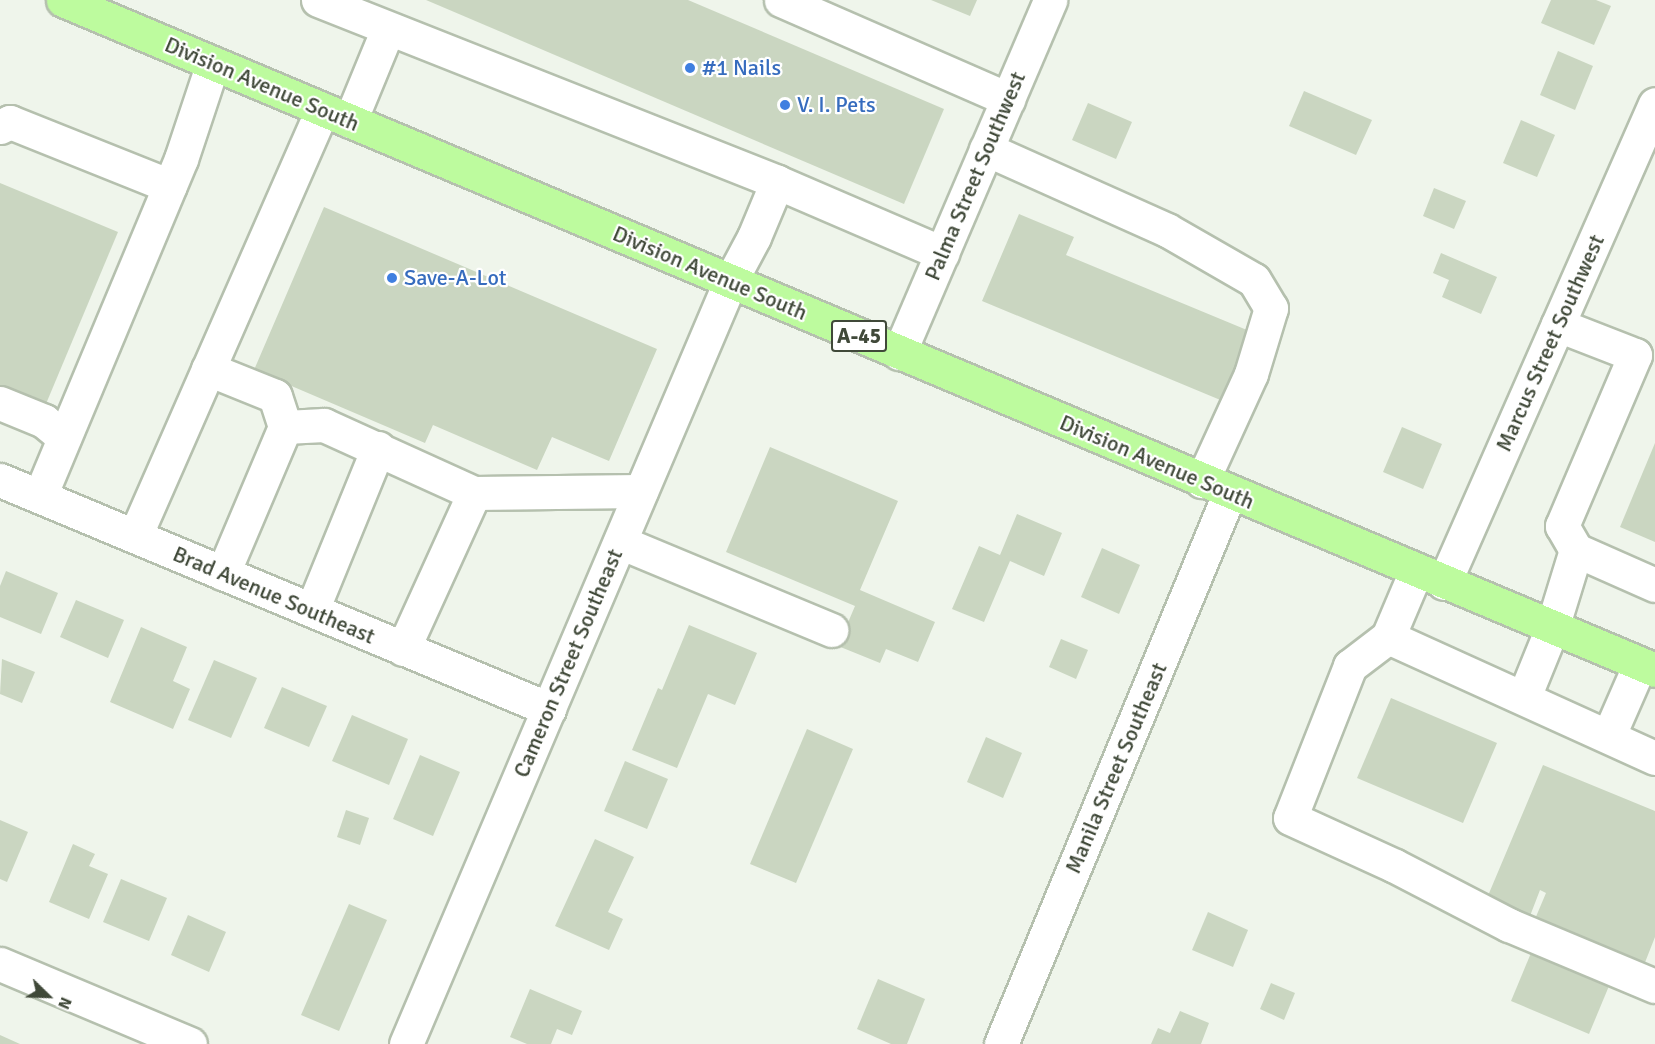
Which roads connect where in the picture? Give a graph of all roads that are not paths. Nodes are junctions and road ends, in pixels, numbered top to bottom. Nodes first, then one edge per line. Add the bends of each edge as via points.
1 (63, 0) edge
2 (318, 0) edge
3 (781, 0) edge
4 (1050, 0) edge
5 (388, 29) junction
6 (213, 63) junction
7 (1008, 99) junction
8 (1655, 104) edge
9 (336, 115) junction
10 (0, 127) edge
11 (986, 149) junction
12 (777, 182) junction
13 (170, 186) junction
14 (942, 254) junction
15 (730, 282) junction
16 (1558, 325) junction
17 (899, 353) junction
18 (208, 369) junction
19 (0, 403) edge
20 (285, 427) junction
21 (64, 438) junction
22 (378, 448) junction
23 (0, 480) edge
24 (1216, 487) junction
25 (641, 491) junction
26 (474, 493) junction
27 (40, 496) junction
28 (135, 536) junction
29 (620, 542) junction
30 (1576, 550) junction
31 (223, 573) junction
32 (1430, 577) junction
33 (1655, 585) edge
34 (312, 610) junction
35 (1552, 627) junction
36 (831, 630) dead end
37 (1388, 637) junction
38 (403, 648) junction
39 (1648, 667) edge
40 (1524, 697) junction
41 (549, 709) junction
42 (1609, 735) junction
43 (1655, 758) edge
44 (0, 964) edge
45 (1655, 986) edge
46 (190, 1044) edge
47 (406, 1044) edge
48 (1001, 1044) edge

1 - 6 main road, Division Avenue South / A-45
2 - 5 street
3 - 7 street
4 - 7 street, Palma Street Southwest
5 - 9 street
5 - 12 street
6 - 9 main road, Division Avenue South / A-45
6 - 13 street
7 - 11 street, Palma Street Southwest
8 - 16 street, Marcus Street Southwest
9 - 15 main road, Division Avenue South / A-45
9 - 18 street
10 - 13 street via 10,122
11 - 14 street, Palma Street Southwest
11 - 24 street, Manila Street Southeast via 1167,230 1254,280 1271,308
12 - 14 street
12 - 15 street, Cameron Street Southeast
13 - 21 street
14 - 17 street, Palma Street Southwest
15 - 17 main road, Division Avenue South / A-45
15 - 25 street, Cameron Street Southeast
16 - 30 street via 1635,355 1563,526
16 - 32 street, Marcus Street Southwest
17 - 24 main road, Division Avenue South / A-45
18 - 20 street via 275,396
18 - 28 street
19 - 21 street via 44,421
20 - 22 street via 324,425
20 - 31 street
21 - 27 street
22 - 26 street
22 - 34 street
23 - 27 street, Brad Avenue Southeast
24 - 32 main road, Division Avenue South / A-45
24 - 48 street, Manila Street Southeast
25 - 26 street
25 - 29 street, Cameron Street Southeast
26 - 38 street
27 - 28 street, Brad Avenue Southeast
28 - 31 street, Brad Avenue Southeast
29 - 36 street
29 - 41 street, Cameron Street Southeast
30 - 33 street
30 - 35 street
31 - 34 street, Brad Avenue Southeast
32 - 35 main road, Division Avenue South / A-45
32 - 37 street, Marcus Street Southwest
34 - 38 street, Brad Avenue Southeast
35 - 39 main road, Division Avenue South / A-45
35 - 40 street
37 - 40 street
37 - 45 street via 1350,666 1290,818 1509,925
38 - 41 street, Brad Avenue Southeast
39 - 42 street
40 - 42 street
41 - 47 street, Cameron Street Southeast
42 - 43 street
44 - 46 street

